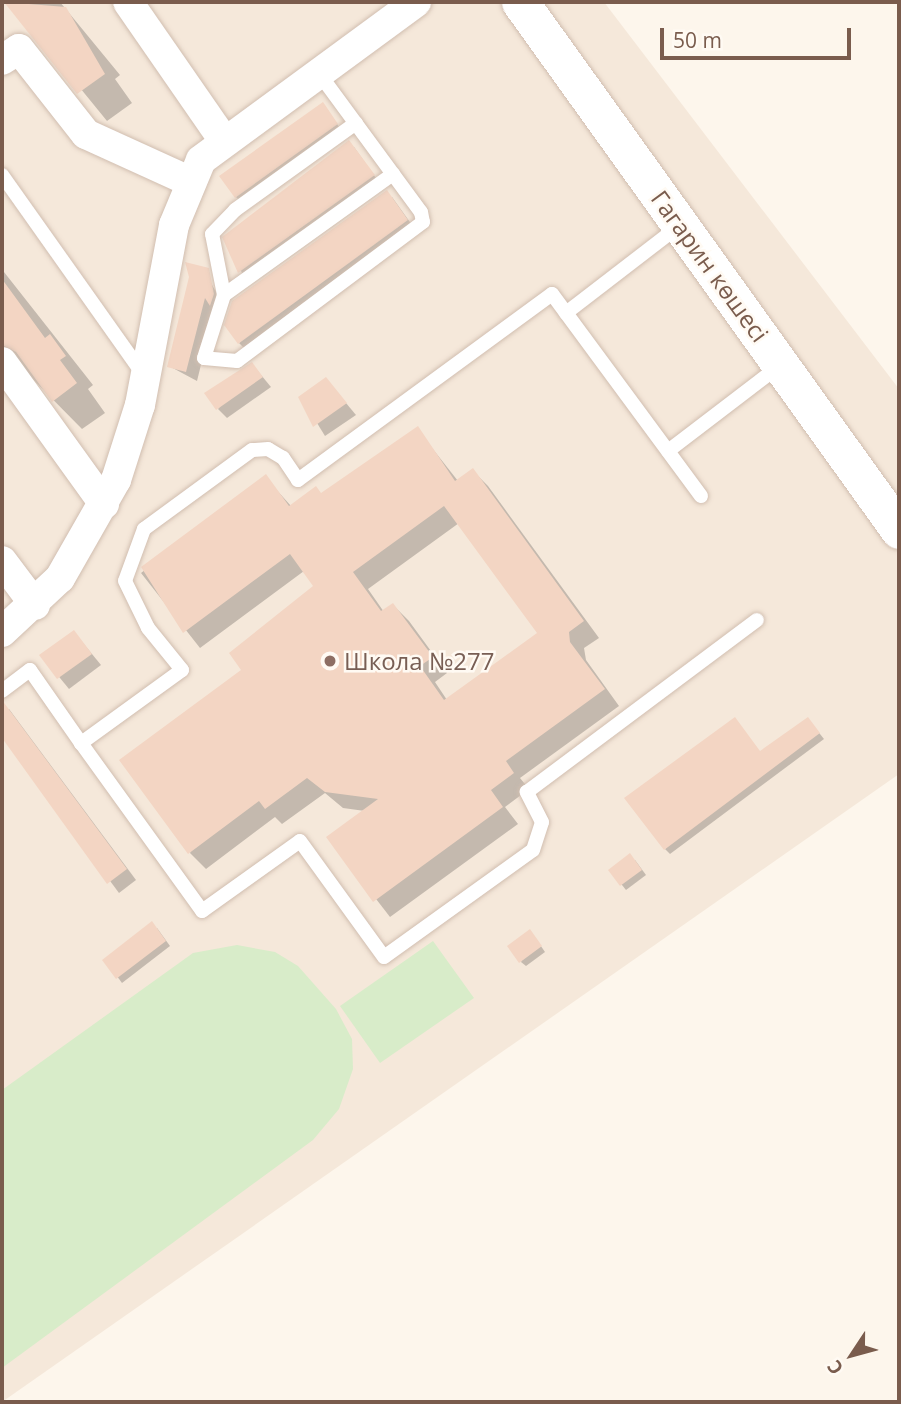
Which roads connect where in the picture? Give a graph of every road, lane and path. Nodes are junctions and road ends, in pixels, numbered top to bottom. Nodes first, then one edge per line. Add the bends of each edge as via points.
1 (128, 2) edge
2 (416, 2) edge
3 (520, 2) edge
4 (2, 60) edge
5 (318, 72) junction
6 (355, 123) junction
7 (223, 139) junction
8 (393, 174) junction
9 (2, 176) edge
10 (189, 181) junction
11 (680, 225) junction
12 (224, 295) junction
13 (566, 313) junction
14 (2, 362) edge
15 (780, 365) junction
16 (143, 374) junction
17 (667, 451) junction
18 (701, 496) dead end
19 (104, 504) junction
20 (899, 530) edge
21 (2, 561) edge
22 (35, 605) junction
23 (757, 620) dead end
24 (2, 632) edge
25 (2, 691) edge
26 (81, 743) junction

1 - 7 street
2 - 5 street
3 - 11 street, Гагарин көшесі
4 - 10 street via 19,48 86,134
5 - 6 lane
5 - 7 street
6 - 8 lane
6 - 12 lane via 235,210 212,234
7 - 10 street
8 - 12 lane
8 - 12 lane via 421,212 417,232 237,361 212,363 201,351
9 - 16 lane
10 - 16 street
11 - 13 lane
11 - 15 street, Гагарин көшесі
13 - 17 lane
13 - 26 lane via 552,294 298,480 283,458 268,449 252,450 144,529 125,581 148,628 182,670
14 - 19 street
15 - 17 lane
15 - 20 street, Гагарин көшесі
16 - 19 street via 139,405
17 - 18 lane
19 - 22 street via 86,542
21 - 22 street
22 - 24 street
23 - 26 lane via 527,793 542,822 533,850 384,957 300,841 202,911
25 - 26 lane via 30,670

